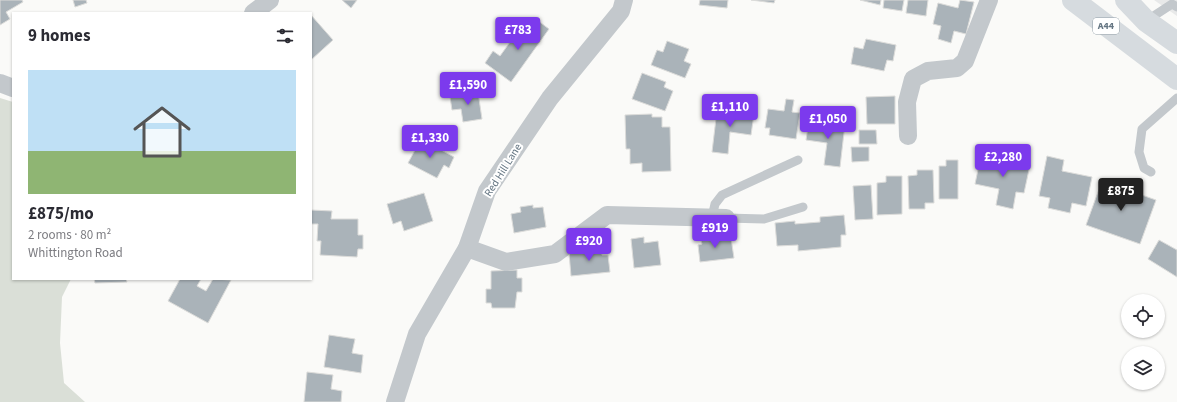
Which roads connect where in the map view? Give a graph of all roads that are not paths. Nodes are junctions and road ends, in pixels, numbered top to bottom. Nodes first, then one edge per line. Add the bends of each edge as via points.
1 (270, 0) edge
2 (624, 0) edge
3 (989, 0) edge
4 (1073, 0) edge
5 (1126, 0) edge
6 (1177, 6) edge
7 (254, 12) edge
8 (1146, 21) junction
9 (1177, 43) edge
10 (1177, 79) edge
11 (0, 83) edge
12 (12, 88) edge
13 (1177, 98) edge
14 (908, 136) dead end
15 (798, 160) dead end
16 (1151, 172) dead end
17 (803, 207) dead end
18 (719, 217) junction
19 (467, 248) junction
20 (395, 402) edge

1 - 7 street
2 - 19 street, Red Hill Lane via 621,11 550,98 487,190
3 - 14 street via 965,61 957,68 928,71 913,80 907,102
4 - 10 main road, A44
5 - 8 main road
6 - 8 lane via 1172,4
8 - 9 main road
11 - 12 street
13 - 16 lane via 1142,129 1139,152 1144,168
15 - 18 lane via 722,195 715,204
17 - 18 lane via 764,219
18 - 19 street via 607,215 555,254 506,262
19 - 20 street, Red Hill Lane via 417,334

